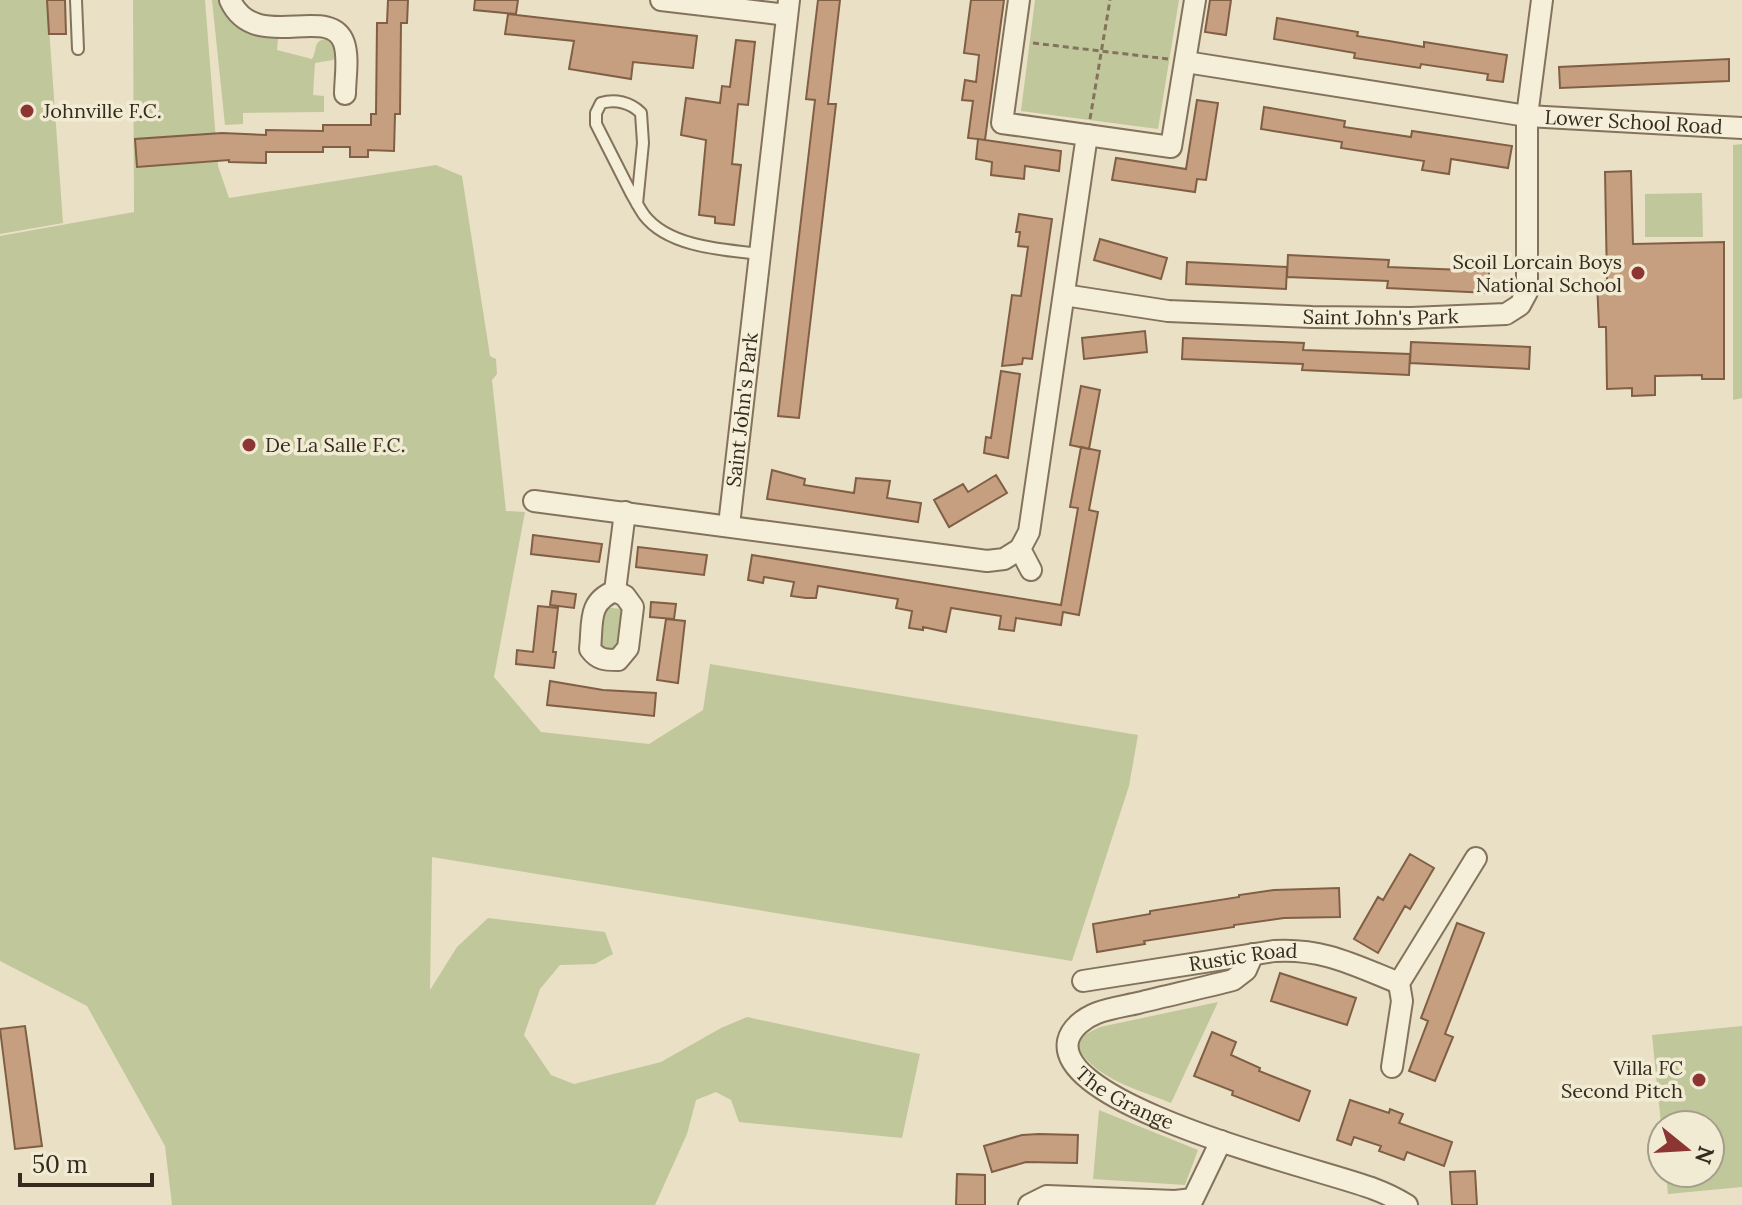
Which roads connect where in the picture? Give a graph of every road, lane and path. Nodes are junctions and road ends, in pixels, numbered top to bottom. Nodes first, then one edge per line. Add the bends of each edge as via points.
1 (76, 0) edge
2 (230, 0) edge
3 (661, 0) edge
4 (1019, 0) edge
5 (1110, 0) edge
6 (1195, 0) edge
7 (1542, 0) edge
8 (788, 8) edge
9 (1013, 41) junction
10 (78, 49) dead end
11 (1102, 50) junction
12 (1186, 62) junction
13 (345, 94) dead end
14 (1527, 116) junction
15 (1742, 128) edge
16 (1087, 135) junction
17 (637, 204) junction
18 (761, 254) junction
19 (1064, 295) junction
20 (1506, 314) joint
21 (534, 501) dead end
22 (625, 512) junction
23 (729, 525) junction
24 (1020, 549) junction
25 (1031, 570) dead end
26 (615, 591) dead end
27 (1476, 858) dead end
28 (1253, 954) junction
29 (1083, 981) dead end
30 (1399, 983) junction
31 (1392, 1067) dead end
32 (1221, 1141) junction
33 (1193, 1202) edge
34 (1029, 1205) edge
35 (1407, 1205) edge

1 - 10 lane
2 - 13 street via 247,23 326,27 340,34
3 - 8 street
4 - 9 street
5 - 11 path
6 - 12 street
7 - 14 street, Lower School Road
8 - 18 street, Saint John's Park
9 - 11 path
9 - 16 street via 1002,123
11 - 12 path
11 - 16 path
12 - 14 street
12 - 16 street via 1171,147
14 - 15 street, Lower School Road
14 - 20 street, Lower School Road via 1527,292
16 - 19 street
17 - 17 lane via 596,124 601,103 610,100 641,113
17 - 18 lane via 667,234
18 - 23 street, Saint John's Park
19 - 20 street, Saint John's Park via 1168,311 1411,318
19 - 24 street via 1029,532
21 - 22 street
22 - 23 street
22 - 26 street
23 - 24 street via 987,561
24 - 25 street
27 - 30 street
28 - 29 street, Rustic Road
28 - 30 street, Rustic Road via 1302,949
28 - 32 street, The Grange via 1246,970 1233,980 1096,1013 1073,1028 1067,1043 1075,1067 1103,1091
30 - 31 street via 1402,1001
32 - 33 street
32 - 35 street, The Grange via 1374,1189
33 - 34 street via 1047,1196

